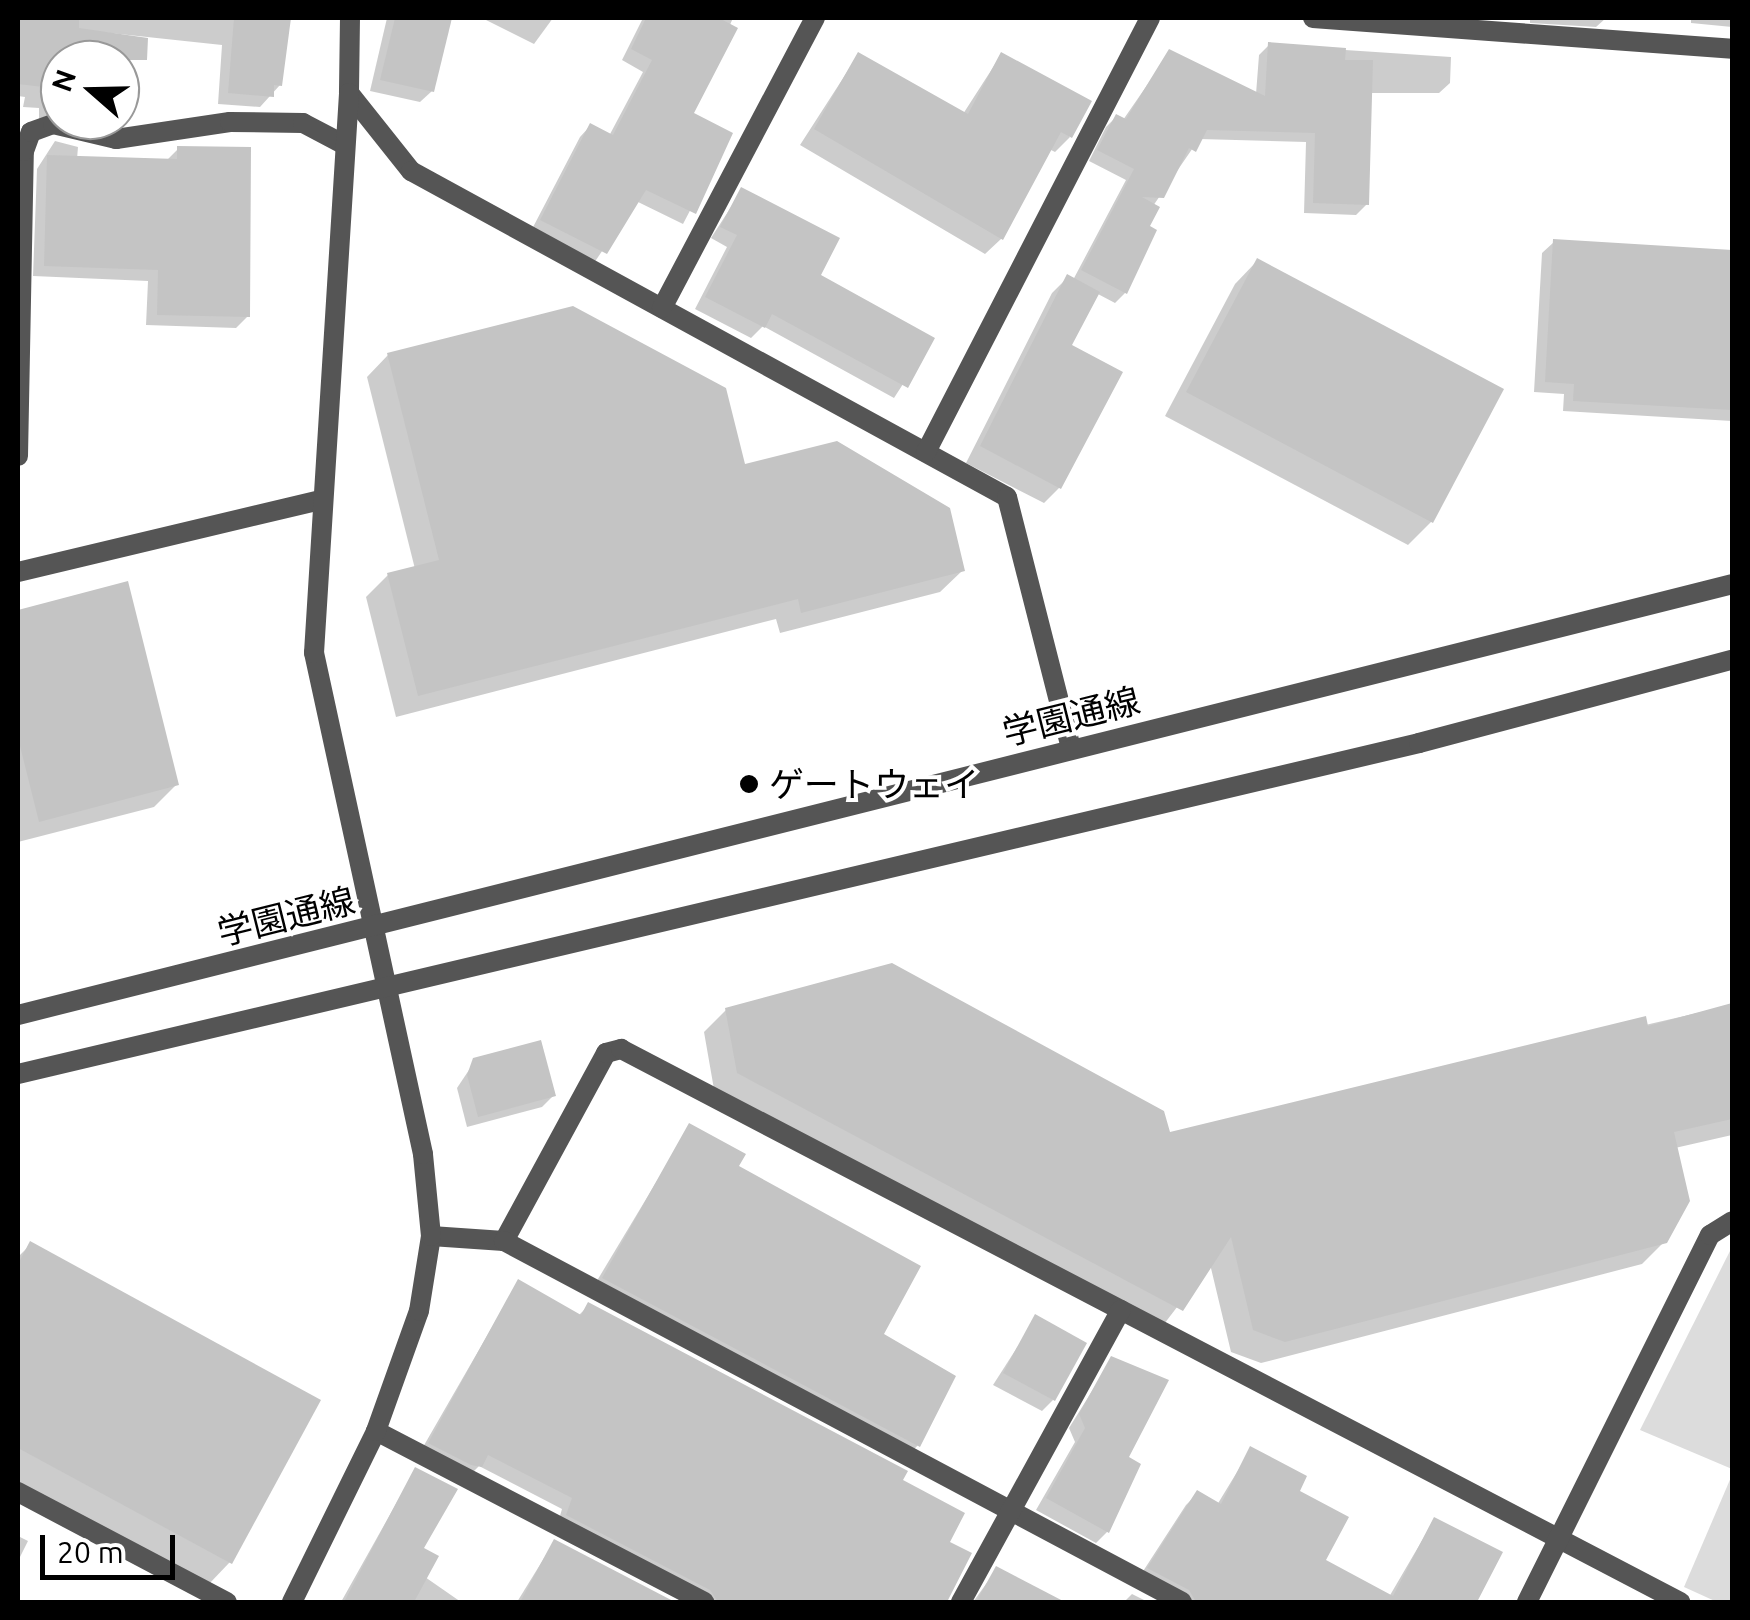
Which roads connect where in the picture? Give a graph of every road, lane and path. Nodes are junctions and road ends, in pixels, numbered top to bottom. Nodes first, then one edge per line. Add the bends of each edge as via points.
1 (350, 18) edge
2 (815, 18) edge
3 (1150, 18) edge
4 (1313, 18) edge
5 (1732, 49) edge
6 (349, 93) junction
7 (24, 129) edge
8 (345, 145) junction
9 (18, 279) edge
10 (662, 308) junction
11 (926, 452) junction
12 (18, 456) edge
13 (321, 500) junction
14 (18, 572) edge
15 (1732, 584) edge
16 (1732, 660) edge
17 (1071, 750) junction
18 (369, 928) junction
19 (383, 990) junction
20 (18, 1015) edge
21 (18, 1074) edge
22 (1732, 1221) edge
23 (431, 1236) junction
24 (504, 1241) junction
25 (1121, 1310) junction
26 (376, 1431) junction
27 (18, 1492) edge
28 (1011, 1512) junction
29 (1559, 1542) junction
30 (227, 1602) edge
31 (292, 1602) edge
32 (704, 1602) edge
33 (961, 1602) edge
34 (1182, 1602) edge
35 (1527, 1602) edge
36 (1680, 1602) edge

1 - 6 street
2 - 10 street
3 - 11 street
4 - 5 street
6 - 8 street
6 - 10 street via 411,171
7 - 8 street via 53,124 116,140 230,122 303,122
7 - 9 street
8 - 13 street
9 - 12 street
10 - 11 street
11 - 17 street via 1007,497
13 - 14 street
13 - 18 street via 314,653
15 - 17 street, 学園通線
16 - 19 street via 1419,743
17 - 18 street, 学園通線
18 - 19 street
18 - 20 street, 学園通線
19 - 21 street
19 - 23 street via 422,1154
22 - 29 street via 1710,1236
23 - 24 street
23 - 26 street via 419,1311
24 - 25 street via 606,1053 620,1049
24 - 28 street
25 - 28 street
25 - 29 street
26 - 31 street
26 - 32 street
27 - 30 street
28 - 33 street
28 - 34 street
29 - 35 street
29 - 36 street

